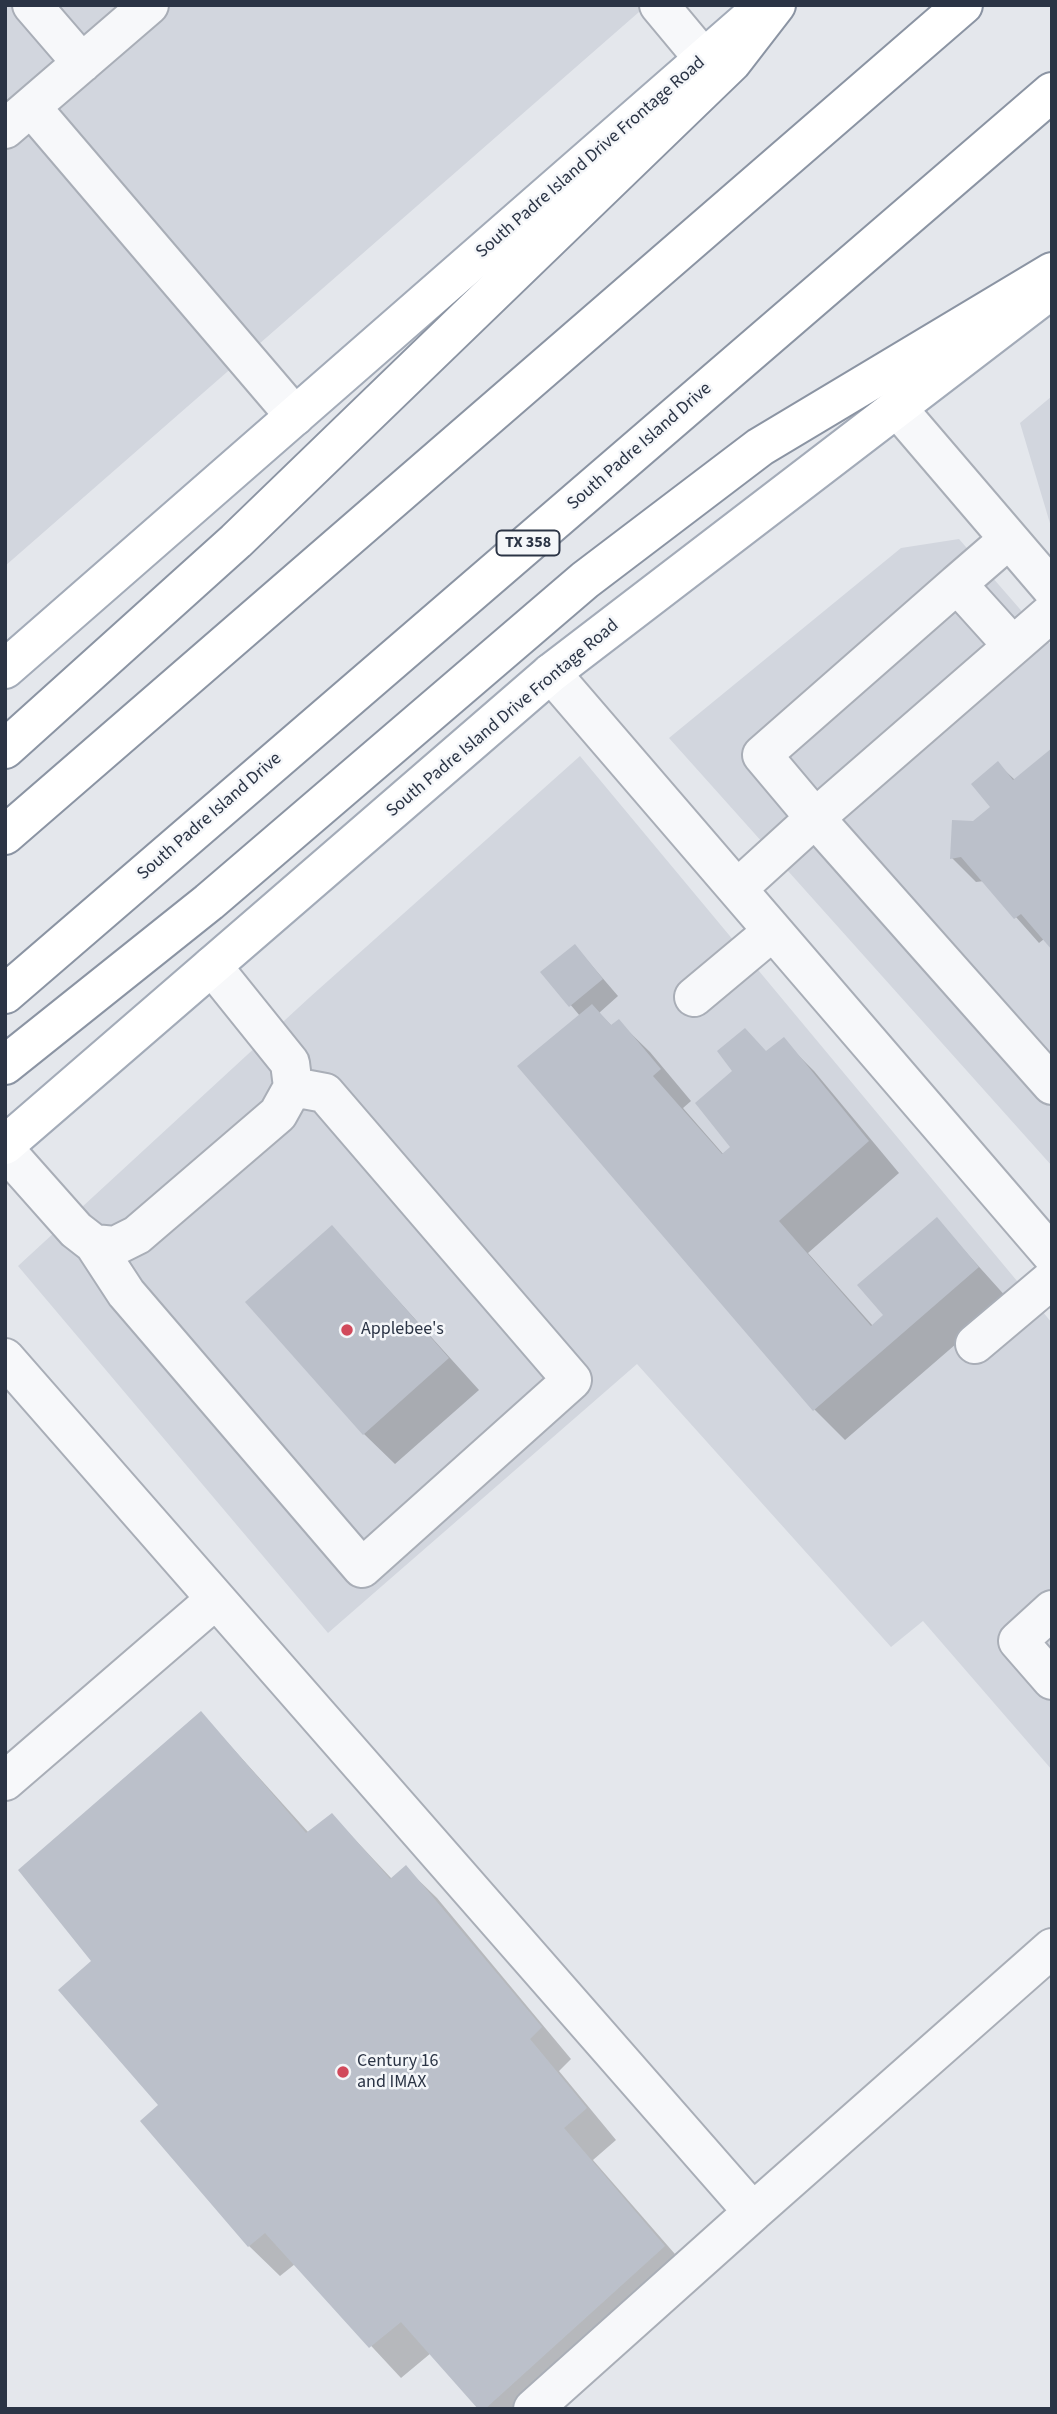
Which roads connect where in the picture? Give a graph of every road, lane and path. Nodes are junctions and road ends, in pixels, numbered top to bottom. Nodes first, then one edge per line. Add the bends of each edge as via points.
1 (32, 5) edge
2 (149, 5) edge
3 (659, 5) edge
4 (765, 5) edge
5 (776, 5) edge
6 (962, 5) edge
7 (704, 59) junction
8 (82, 63) junction
9 (1052, 92) edge
10 (18, 118) edge
11 (1052, 272) edge
12 (1052, 289) edge
13 (897, 408) junction
14 (295, 416) junction
15 (1009, 539) junction
16 (957, 584) junction
17 (1052, 589) edge
18 (1052, 612) edge
19 (1013, 646) junction
20 (5, 669) edge
21 (551, 673) junction
22 (5, 749) edge
23 (815, 818) junction
24 (5, 835) edge
25 (737, 888) junction
26 (773, 931) junction
27 (212, 966) junction
28 (5, 994) edge
29 (694, 997) dead end
30 (5, 1065) edge
31 (1048, 1074) edge
32 (293, 1087) junction
33 (5, 1147) edge
34 (94, 1244) junction
35 (1052, 1255) edge
36 (1052, 1279) edge
37 (975, 1344) dead end
38 (5, 1358) edge
39 (216, 1599) junction
40 (1052, 1610) edge
41 (1052, 1680) edge
42 (5, 1781) edge
43 (1052, 1948) edge
44 (753, 2212) junction
45 (533, 2409) edge

1 - 8 lane
2 - 8 lane
3 - 7 lane
4 - 7 main road, South Padre Island Drive Frontage Road
5 - 22 main road via 732,62 256,522
6 - 24 main road
7 - 14 main road, South Padre Island Drive Frontage Road
8 - 10 lane
9 - 28 main road, South Padre Island Drive / TX 358
10 - 14 lane
11 - 30 main road via 760,447 705,488 585,580 209,902
12 - 13 main road, South Padre Island Drive Frontage Road
13 - 15 lane
13 - 21 main road, South Padre Island Drive Frontage Road
14 - 20 main road, South Padre Island Drive Frontage Road
15 - 16 lane
15 - 17 lane
16 - 19 lane
16 - 23 lane via 762,755
18 - 19 lane
19 - 23 lane
21 - 25 lane
21 - 27 main road, South Padre Island Drive Frontage Road
23 - 25 lane
23 - 31 lane
25 - 26 lane
26 - 29 lane
26 - 35 lane
27 - 32 lane via 290,1063
27 - 33 main road, South Padre Island Drive Frontage Road
32 - 34 lane via 278,1114 137,1235 115,1246
32 - 34 lane via 325,1093 572,1380 362,1568 126,1293
33 - 34 lane via 76,1230
36 - 37 lane
38 - 39 lane
39 - 42 lane
39 - 44 lane
40 - 41 lane via 1018,1641
43 - 44 lane
44 - 45 lane

